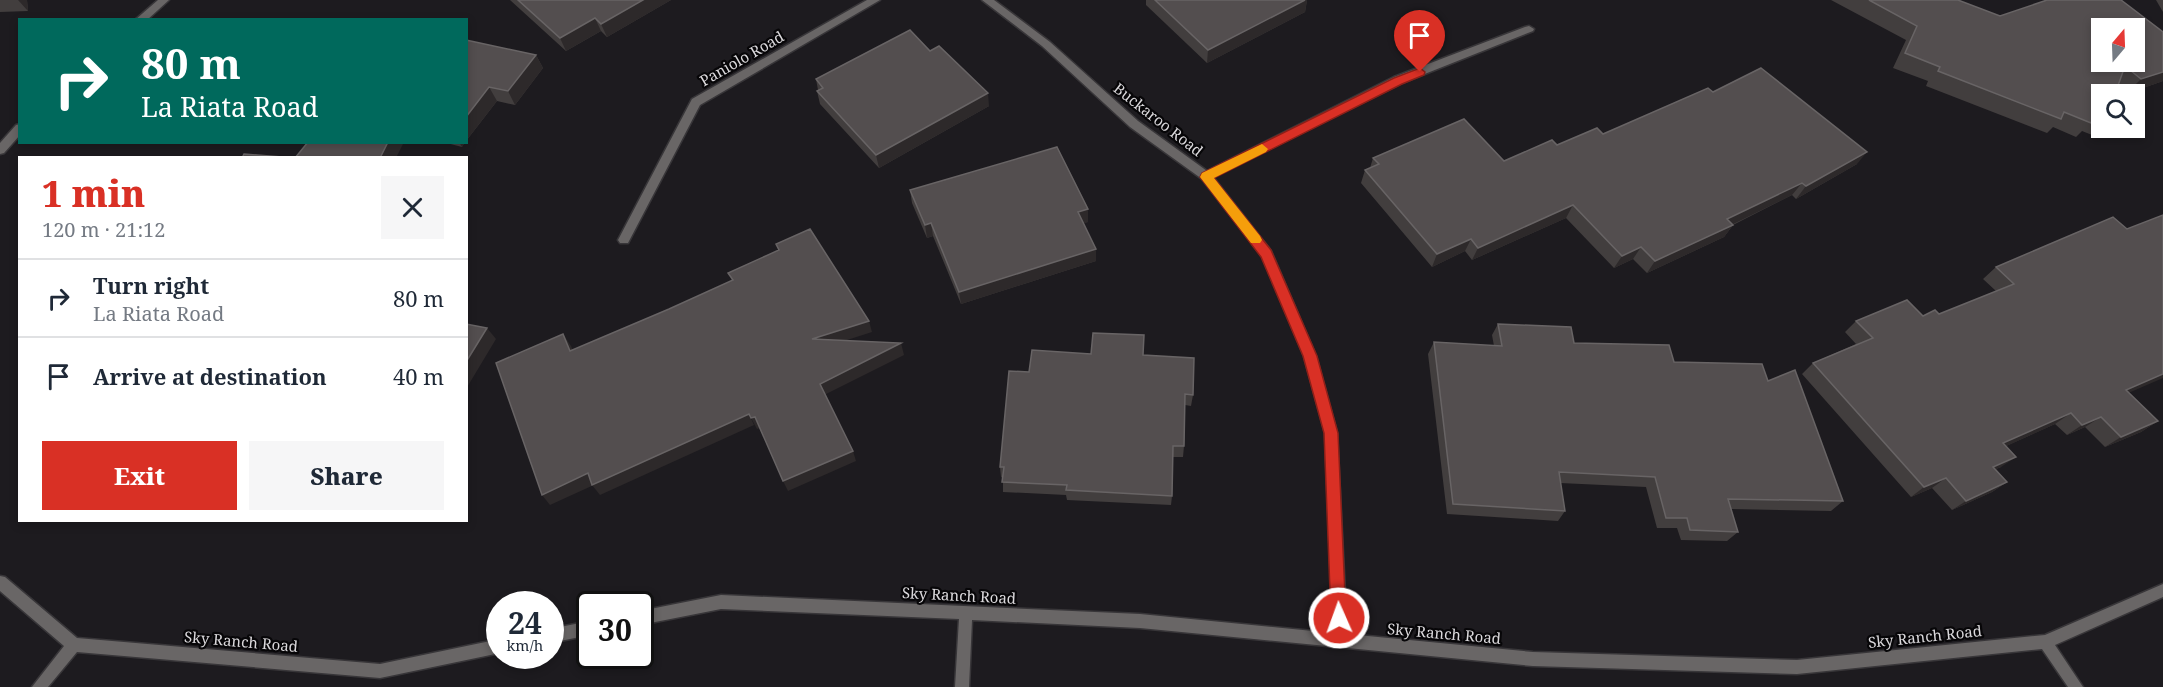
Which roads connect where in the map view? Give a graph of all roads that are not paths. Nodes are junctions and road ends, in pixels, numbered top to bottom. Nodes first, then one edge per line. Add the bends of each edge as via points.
1 (164, 0) edge
2 (875, 0) edge
3 (987, 0) edge
4 (142, 18) edge
5 (1529, 30) dead end
6 (18, 130) edge
7 (0, 150) edge
8 (1206, 177) junction
9 (624, 240) dead end
10 (0, 582) edge
11 (2163, 590) edge
12 (966, 612) junction
13 (654, 615) edge
14 (1340, 641) junction
15 (2045, 642) junction
16 (74, 645) junction
17 (486, 649) edge
18 (39, 687) edge
19 (962, 687) edge
20 (2076, 687) edge

1 - 4 street
2 - 9 street, Paniolo Road via 696,102
3 - 8 street, Buckaroo Road via 1046,44 1134,124
5 - 8 street via 1398,81
6 - 7 street
8 - 14 street, Buckaroo Road via 1267,254 1313,367 1331,433
10 - 16 street
11 - 15 street, Sky Ranch Road
12 - 13 street, Sky Ranch Road via 721,602
12 - 14 street, Sky Ranch Road via 1140,621
12 - 19 street
14 - 15 street, Sky Ranch Road via 1533,659 1797,667
15 - 20 street
16 - 17 street, Sky Ranch Road via 380,671
16 - 18 street

